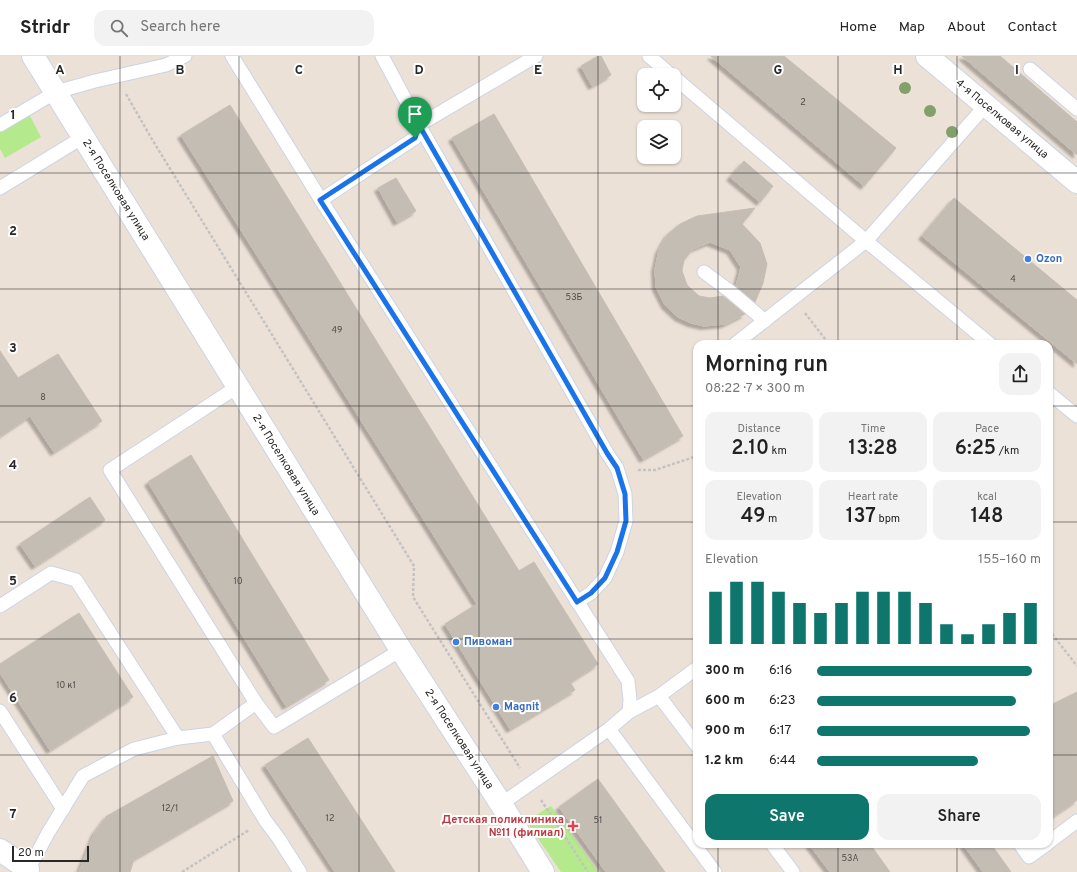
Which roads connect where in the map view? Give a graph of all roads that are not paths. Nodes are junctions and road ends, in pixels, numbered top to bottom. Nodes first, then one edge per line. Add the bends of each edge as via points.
1 (33, 56) edge
2 (186, 56) edge
3 (232, 56) edge
4 (382, 56) edge
5 (536, 56) edge
6 (649, 56) edge
7 (927, 56) edge
8 (664, 68) edge
9 (1030, 69) dead end
10 (681, 83) edge
11 (56, 92) junction
12 (986, 105) junction
13 (1077, 109) edge
14 (0, 125) edge
15 (419, 125) junction
16 (83, 137) junction
17 (1076, 178) edge
18 (0, 188) edge
19 (320, 200) junction
20 (866, 241) junction
21 (704, 272) dead end
22 (765, 320) junction
23 (740, 340) edge
24 (985, 340) edge
25 (237, 386) junction
26 (1053, 396) edge
27 (1077, 416) edge
28 (577, 602) junction
29 (0, 606) edge
30 (401, 650) junction
31 (693, 671) edge
32 (659, 696) junction
33 (256, 703) junction
34 (0, 711) edge
35 (629, 712) junction
36 (609, 729) junction
37 (213, 734) junction
38 (178, 738) junction
39 (693, 741) edge
40 (501, 804) junction
41 (63, 809) junction
42 (1077, 821) edge
43 (1053, 839) edge
44 (693, 842) edge
45 (697, 848) edge
46 (775, 848) edge
47 (1023, 848) edge
48 (1041, 848) edge
49 (0, 850) edge
50 (27, 870) edge
51 (300, 872) edge
52 (543, 872) edge
53 (715, 872) edge
54 (793, 872) edge

1 - 11 street, 2-я Поселковая улица
2 - 11 lane via 166,66 95,80
3 - 19 lane
4 - 15 lane
5 - 15 lane
6 - 8 lane
7 - 12 street, 4-я Поселковая улица
9 - 13 lane
10 - 20 lane
11 - 14 lane
11 - 16 street, 2-я Поселковая улица
12 - 17 street, 4-я Поселковая улица
12 - 20 lane
15 - 19 lane via 415,138
15 - 28 lane via 617,468 625,494 626,521 617,552 605,578 591,593
16 - 18 lane
16 - 25 street, 2-я Поселковая улица
19 - 28 lane
20 - 22 lane
20 - 24 lane
21 - 22 lane
22 - 23 lane
25 - 30 street, 2-я Поселковая улица
25 - 33 lane via 110,470
26 - 27 lane
28 - 35 lane via 628,681
29 - 38 lane via 51,574 76,580
30 - 33 lane via 274,727
30 - 40 street, 2-я Поселковая улица
31 - 32 lane
32 - 35 lane
32 - 39 lane
33 - 37 lane
34 - 41 lane
35 - 36 lane
36 - 40 lane
36 - 44 lane
37 - 38 lane
37 - 51 lane
38 - 41 lane via 134,748 83,776
40 - 52 street, 2-я Поселковая улица
41 - 50 lane
42 - 43 lane
45 - 53 lane
46 - 54 lane
47 - 48 lane via 1029,857
49 - 50 street

